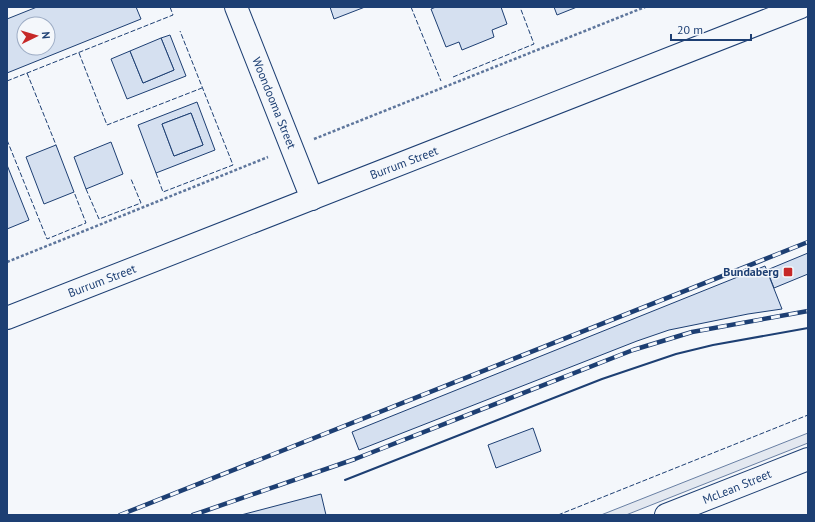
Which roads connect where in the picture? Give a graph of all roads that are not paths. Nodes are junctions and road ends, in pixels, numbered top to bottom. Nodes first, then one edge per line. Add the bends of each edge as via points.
1 (236, 7) edge
2 (801, 7) edge
3 (312, 199) junction
4 (7, 318) edge
5 (808, 459) edge
6 (666, 515) edge

1 - 3 street, Woondooma Street
2 - 3 street, Burrum Street
3 - 4 street, Burrum Street
5 - 6 street, McLean Street

